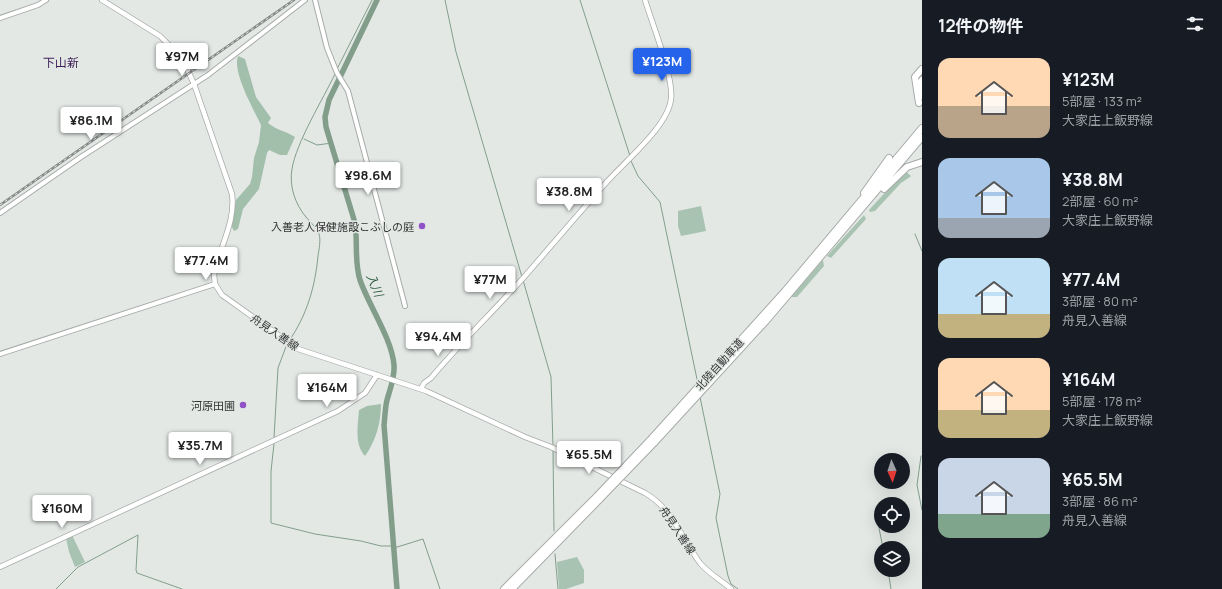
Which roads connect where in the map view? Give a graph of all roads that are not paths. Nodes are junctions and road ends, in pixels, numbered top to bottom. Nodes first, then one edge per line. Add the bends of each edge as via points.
1 (46, 0) edge
2 (102, 0) edge
3 (305, 0) edge
4 (315, 0) edge
5 (645, 0) edge
6 (0, 18) edge
7 (922, 69) edge
8 (922, 80) edge
9 (194, 84) junction
10 (918, 100) edge
11 (922, 128) edge
12 (922, 137) edge
13 (889, 158) dead end
14 (922, 162) edge
15 (0, 213) edge
16 (838, 238) junction
17 (827, 242) junction
18 (215, 284) junction
19 (786, 293) junction
20 (405, 306) dead end
21 (0, 354) edge
22 (378, 375) junction
23 (421, 389) junction
24 (598, 497) junction
25 (0, 567) edge
26 (504, 589) edge
27 (512, 589) edge
28 (731, 589) edge

1 - 6 street
2 - 9 main road via 160,36 174,48
3 - 9 street
4 - 20 street via 327,48 348,91
5 - 23 main road via 670,80 671,99 662,121
7 - 10 highway via 915,77
8 - 10 highway
9 - 15 street via 80,157
9 - 18 main road via 233,202 231,218 216,265
11 - 17 highway, 北陸自動車道
12 - 16 highway, 北陸自動車道
13 - 17 highway
14 - 16 highway via 911,165 900,173
16 - 19 highway, 北陸自動車道
17 - 19 highway, 北陸自動車道
18 - 21 street
18 - 22 main road, 舟見入善線 via 222,295 291,345
19 - 24 highway, 北陸自動車道, bridge
22 - 23 main road, 舟見入善線
22 - 25 main road via 365,393 345,407
23 - 28 main road, 舟見入善線 via 551,447 652,497 666,510 704,567
24 - 26 highway, 北陸自動車道
24 - 27 highway, 北陸自動車道

